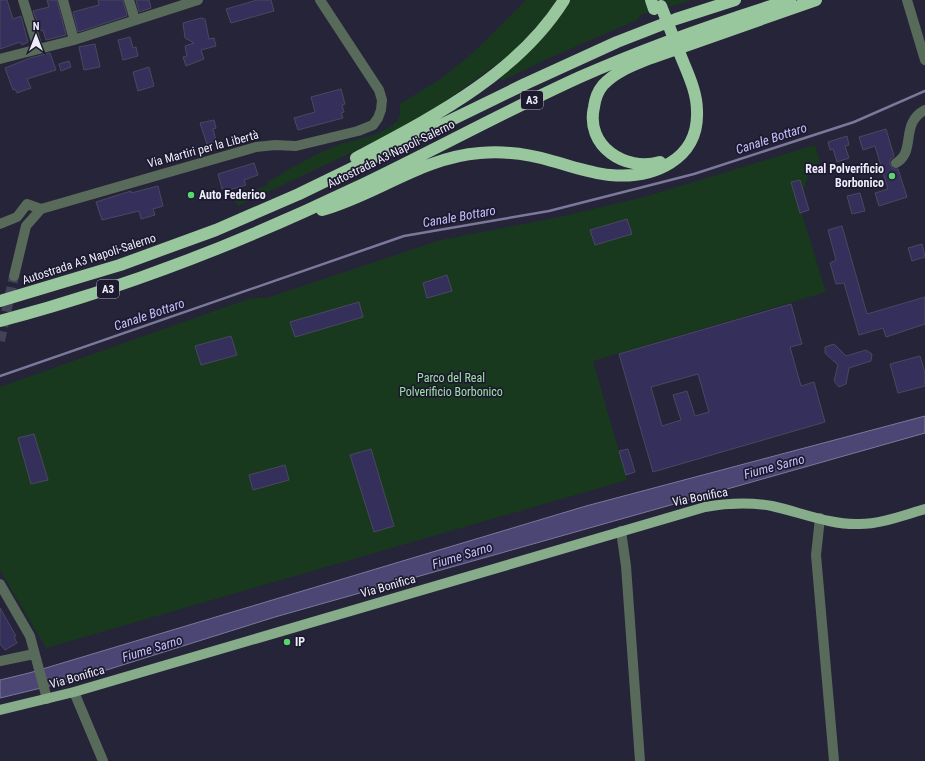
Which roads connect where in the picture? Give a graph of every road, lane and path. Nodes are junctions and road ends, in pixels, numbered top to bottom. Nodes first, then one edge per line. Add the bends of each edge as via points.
1 (23, 0) edge
2 (63, 0) edge
3 (129, 0) edge
4 (198, 0) edge
5 (320, 0) edge
6 (564, 0) edge
7 (735, 0) edge
8 (790, 0) edge
9 (816, 0) edge
10 (907, 0) edge
11 (656, 4) edge
12 (135, 20) junction
13 (74, 40) junction
14 (38, 48) junction
15 (677, 55) junction
16 (0, 59) edge
17 (925, 60) edge
18 (925, 110) edge
19 (896, 163) dead end
20 (299, 194) junction
21 (41, 209) junction
22 (284, 221) junction
23 (0, 224) edge
24 (14, 276) tunnel mouth
25 (0, 301) edge
26 (0, 320) edge
27 (925, 509) edge
28 (820, 518) junction
29 (621, 531) junction
30 (0, 584) edge
31 (35, 657) junction
32 (0, 661) edge
33 (74, 692) junction
34 (46, 696) junction
35 (0, 710) edge
36 (103, 761) edge
37 (640, 761) edge
38 (834, 761) edge

1 - 14 street
2 - 13 street
3 - 12 street
4 - 12 street
5 - 21 street, Via Martiri per la Libertà via 379,90 381,110 372,124 358,131 308,144 256,146
6 - 20 highway via 526,47 492,75 424,122 351,161
7 - 20 highway, Autostrada A3 Napoli-Salerno / A3 via 676,18 617,42
8 - 22 highway, Autostrada A3 Napoli-Salerno / A3 via 656,47 580,78
9 - 15 highway via 698,40 651,58 612,77 602,86 596,98 593,118 597,138 614,156 625,162 651,164 663,160 680,147 689,132 691,112
10 - 17 street
11 - 15 highway, bridge
12 - 13 street
13 - 14 street
14 - 16 street
15 - 22 highway via 694,93 697,126 689,146 680,157 667,166 637,175 611,175 520,154 479,153 423,167 340,205
18 - 19 street via 911,122 905,156
20 - 25 highway, Autostrada A3 Napoli-Salerno / A3 via 160,251 82,278
21 - 23 street via 27,204 17,217
21 - 24 street via 26,226
22 - 26 highway, Autostrada A3 Napoli-Salerno / A3 via 125,283
27 - 28 main road, Via Bonifica via 865,524
28 - 29 main road, Via Bonifica via 771,506 738,503 705,507
28 - 38 street via 816,555
29 - 33 main road, Via Bonifica
29 - 37 street via 626,566
30 - 31 street via 30,636
31 - 32 street
31 - 34 street
33 - 34 main road, Via Bonifica
33 - 36 street
34 - 35 main road, Via Bonifica

